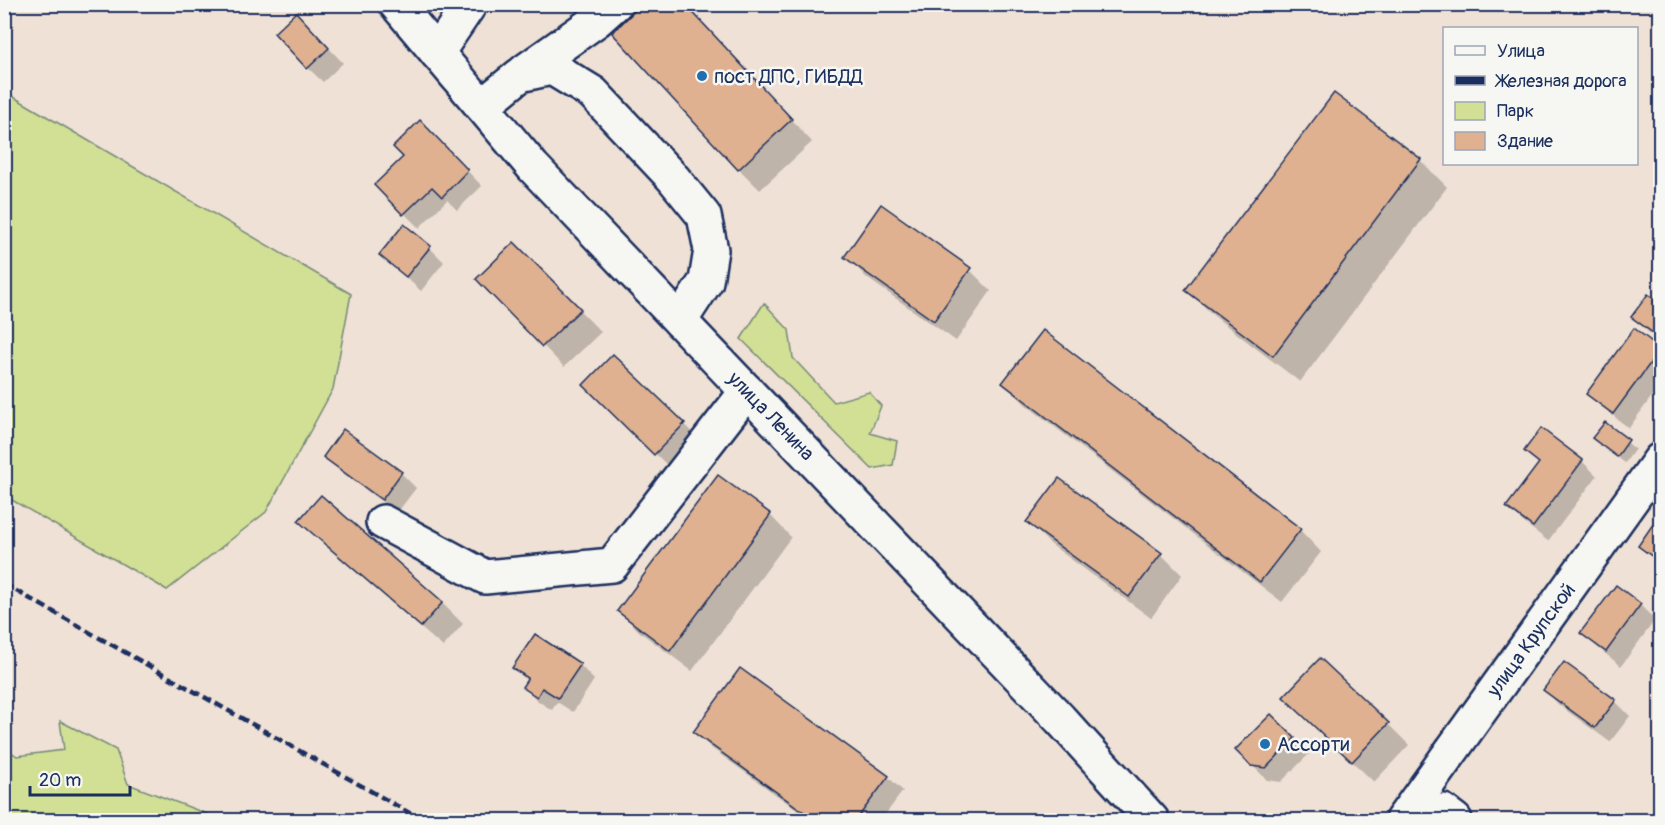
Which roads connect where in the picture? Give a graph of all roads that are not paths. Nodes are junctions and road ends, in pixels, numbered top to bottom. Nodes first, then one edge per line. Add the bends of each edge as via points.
1 (396, 4) edge
2 (470, 4) edge
3 (615, 4) edge
4 (437, 53) junction
5 (520, 75) junction
6 (482, 106) junction
7 (680, 321) junction
8 (747, 391) junction
9 (1660, 460) edge
10 (383, 522) dead end
11 (1152, 820) edge
12 (1402, 820) edge
13 (1436, 820) edge
14 (1455, 820) edge

1 - 4 street, улица Ленина
2 - 4 street
3 - 5 street
4 - 6 street, улица Ленина
5 - 6 street
5 - 7 street via 552,68 593,93 704,216 711,250 706,281
6 - 7 street, улица Ленина via 533,167
7 - 8 street, улица Ленина
8 - 10 street via 612,565 485,577
8 - 11 street, улица Ленина
9 - 12 street, улица Крупской
13 - 14 street via 1443,811

